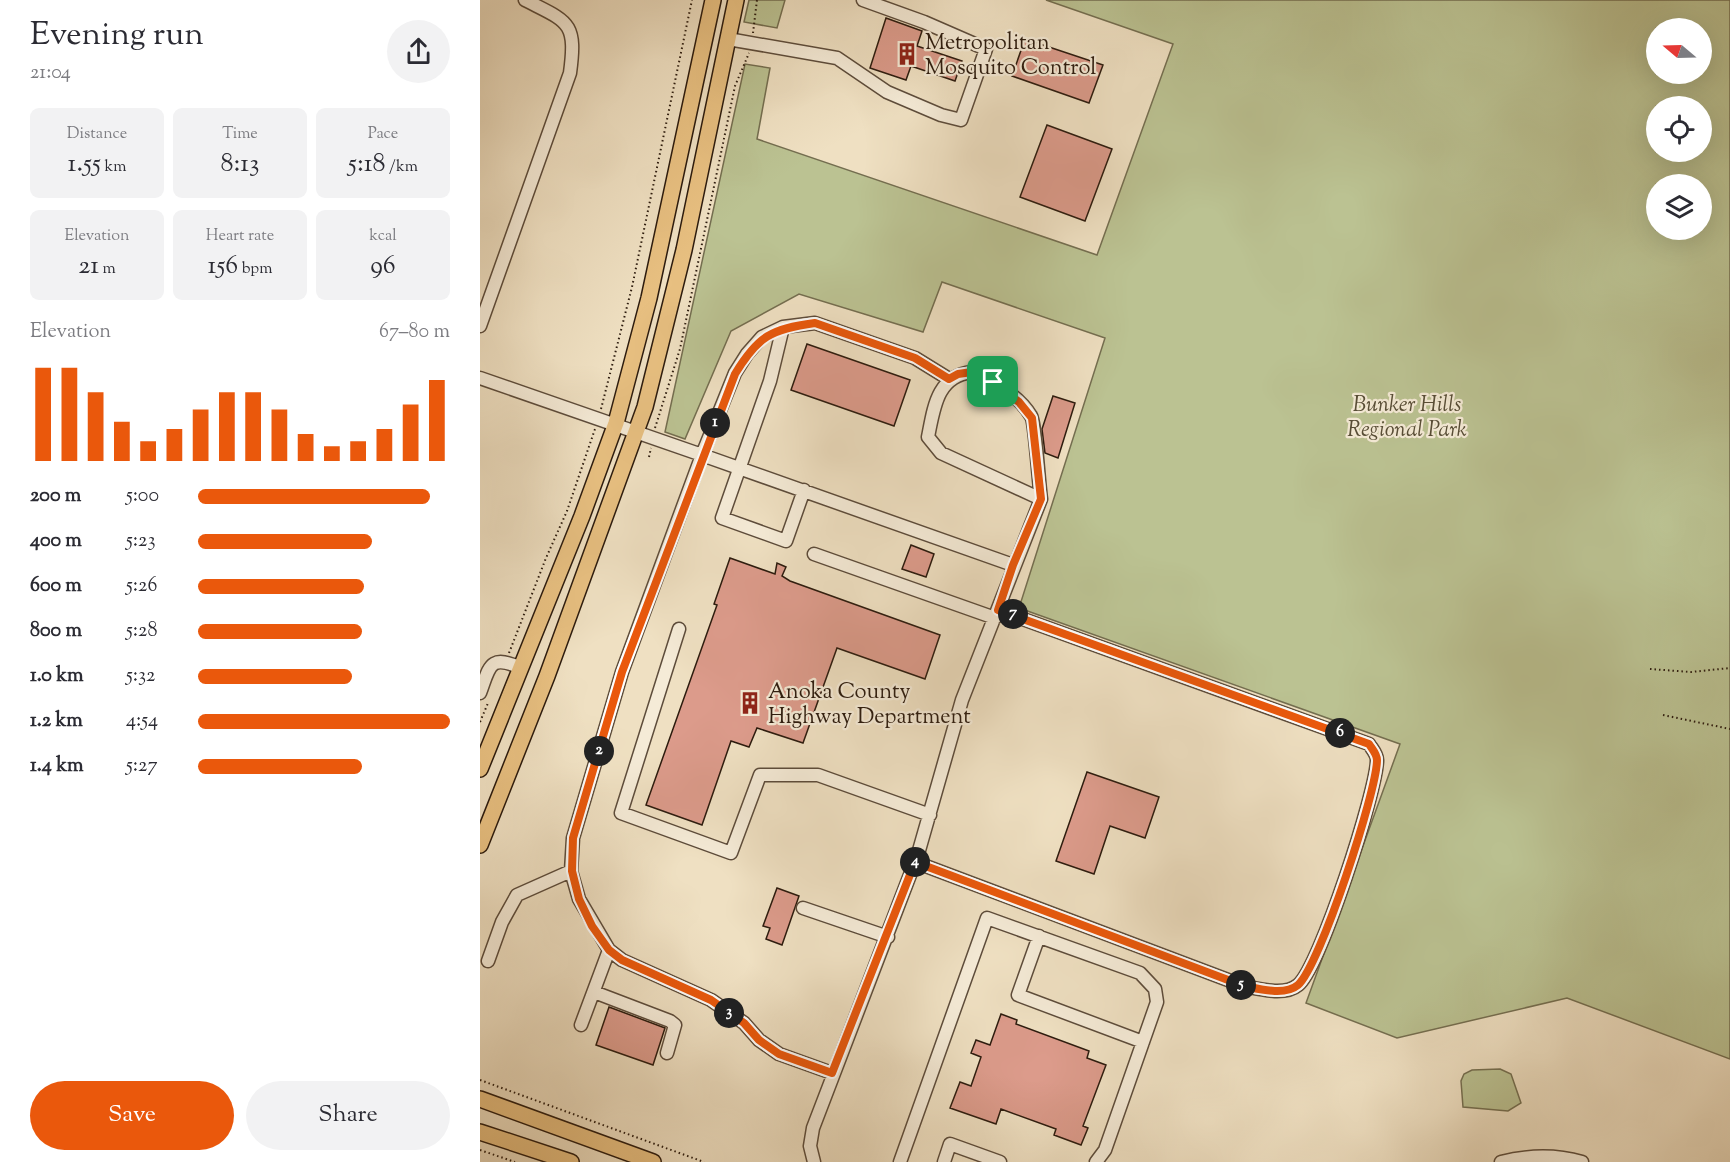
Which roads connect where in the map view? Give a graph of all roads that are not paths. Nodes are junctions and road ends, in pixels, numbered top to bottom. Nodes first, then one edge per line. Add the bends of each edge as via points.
1 (525, 0) edge
2 (713, 0) edge
3 (736, 0) edge
4 (863, 0) edge
5 (728, 39) junction
6 (480, 326) edge
7 (783, 327) junction
8 (480, 378) edge
9 (949, 379) junction
10 (616, 423) junction
11 (636, 431) junction
12 (702, 455) junction
13 (739, 468) junction
14 (804, 490) junction
15 (1041, 499) junction
16 (814, 554) dead end
17 (1013, 565) junction
18 (997, 614) junction
19 (679, 629) dead end
20 (521, 668) junction
21 (480, 693) edge
22 (480, 769) edge
23 (930, 815) junction
24 (480, 845) edge
25 (915, 862) junction
26 (572, 871) junction
27 (803, 908) dead end
28 (1039, 936) junction
29 (888, 937) junction
30 (609, 950) junction
31 (488, 961) dead end
32 (594, 992) junction
33 (581, 1025) dead end
34 (1143, 1042) junction
35 (667, 1053) dead end
36 (832, 1073) junction
37 (480, 1099) edge
38 (480, 1132) edge
39 (571, 1162) edge
40 (652, 1162) edge
41 (814, 1162) edge
42 (900, 1162) edge
43 (944, 1162) edge
44 (1000, 1162) edge
45 (1096, 1162) edge
46 (1501, 1162) edge
47 (1582, 1162) edge

1 - 6 street via 565,20 573,49 570,73
2 - 10 main road via 649,297
3 - 5 main road
4 - 5 street via 986,49 961,120 887,92 837,58
5 - 11 main road via 684,250
7 - 9 street via 815,323 915,358
7 - 12 street via 762,337 747,354
7 - 13 street via 770,381
8 - 10 street
9 - 15 street via 972,372 983,377 1019,402 1032,418
9 - 15 street via 940,392 928,437 941,453
10 - 11 street
10 - 20 main road
11 - 12 street
11 - 24 main road via 543,687
12 - 13 street
12 - 26 street via 622,672 573,838
13 - 14 street
13 - 14 street via 722,518 786,542
14 - 17 street
15 - 17 street
16 - 18 street
17 - 18 street
18 - 23 street via 956,716
18 - 25 street via 1369,744 1377,757 1375,780 1342,889 1309,971 1297,987 1263,990 1137,947
19 - 23 street via 621,813 731,853 760,775 819,775
20 - 21 street via 496,661 490,665
20 - 22 main road
23 - 25 street
25 - 29 street
26 - 30 street via 579,899
26 - 31 street via 517,896 502,922
27 - 29 street
28 - 34 street via 1140,973 1149,980 1157,1002
28 - 34 street via 1018,996
28 - 42 street via 987,918
29 - 36 street
30 - 32 street
30 - 36 street via 622,960 711,1000 779,1054
32 - 33 street
32 - 35 street via 670,1021 675,1029
34 - 45 street via 1105,1150
36 - 41 street via 813,1128 810,1146
37 - 40 main road
38 - 39 main road
43 - 44 street via 950,1144
46 - 47 street via 1528,1155

